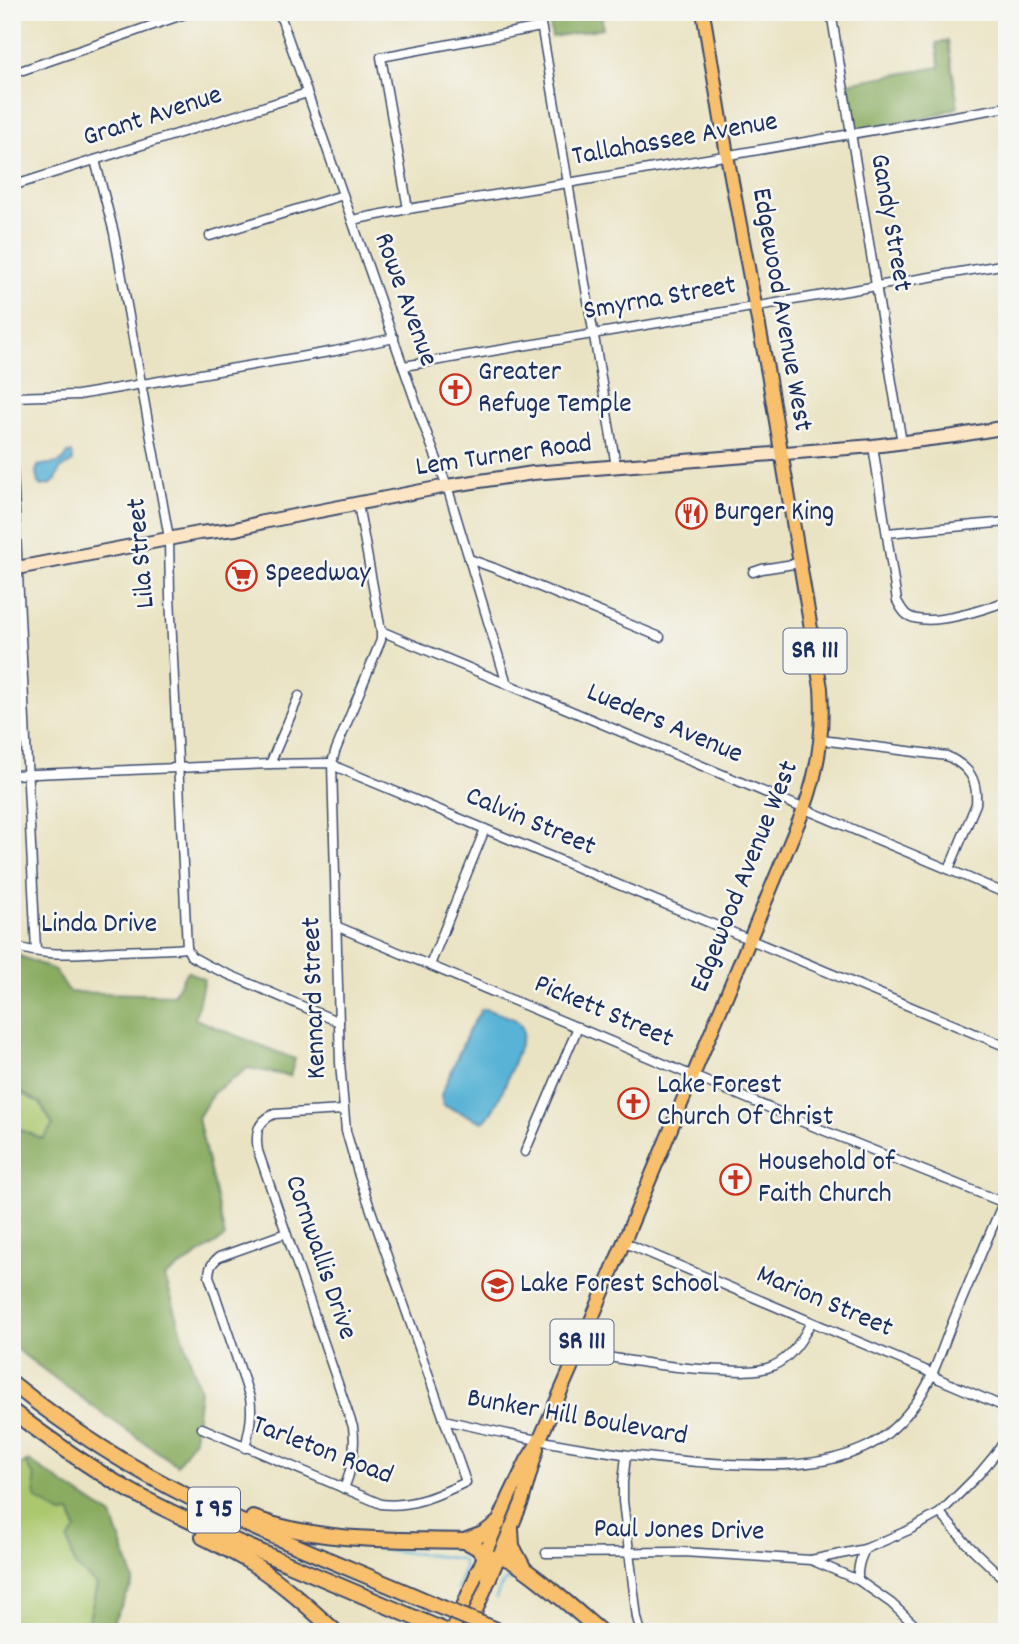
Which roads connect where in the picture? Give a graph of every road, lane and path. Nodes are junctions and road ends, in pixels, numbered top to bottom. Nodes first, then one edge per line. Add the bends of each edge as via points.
1 (191, 12) edge
2 (279, 12) edge
3 (539, 12) edge
4 (703, 12) edge
5 (831, 12) edge
6 (541, 27) junction
7 (23, 70) dead end
8 (307, 93) junction
9 (1007, 107) edge
10 (851, 134) junction
11 (727, 155) junction
12 (95, 160) junction
13 (568, 183) junction
14 (12, 186) edge
15 (343, 195) junction
16 (408, 209) junction
17 (352, 220) junction
18 (210, 236) dead end
19 (1007, 264) edge
20 (877, 286) junction
21 (755, 307) junction
22 (594, 334) junction
23 (394, 338) junction
24 (404, 366) junction
25 (142, 384) junction
26 (12, 397) edge
27 (1005, 431) edge
28 (902, 443) junction
29 (873, 446) junction
30 (12, 449) edge
31 (781, 454) junction
32 (617, 467) junction
33 (447, 486) junction
34 (358, 504) junction
35 (1007, 522) edge
36 (887, 533) junction
37 (169, 538) junction
38 (469, 559) junction
39 (800, 563) junction
40 (15, 568) edge
41 (753, 572) dead end
42 (1007, 601) edge
43 (381, 631) junction
44 (660, 637) dead end
45 (507, 684) junction
46 (299, 696) dead end
47 (821, 740) junction
48 (332, 762) junction
49 (270, 764) junction
50 (179, 768) junction
51 (28, 774) junction
52 (12, 775) edge
53 (804, 809) junction
54 (485, 829) junction
55 (949, 869) junction
56 (1007, 894) edge
57 (336, 926) junction
58 (750, 939) junction
59 (12, 945) edge
60 (36, 951) junction
61 (189, 952) junction
62 (430, 965) junction
63 (339, 1022) junction
64 (578, 1027) junction
65 (1007, 1047) edge
66 (693, 1076) junction
67 (343, 1110) junction
68 (525, 1152) dead end
69 (1007, 1194) edge
70 (1005, 1204) edge
71 (286, 1233) junction
72 (623, 1242) junction
73 (811, 1322) junction
74 (578, 1352) junction
75 (931, 1374) junction
76 (12, 1383) edge
77 (1007, 1408) edge
78 (12, 1411) edge
79 (444, 1420) junction
80 (202, 1428) dead end
81 (539, 1441) junction
82 (1005, 1444) edge
83 (245, 1448) junction
84 (626, 1456) junction
85 (125, 1462) junction
86 (466, 1482) joint
87 (125, 1488) junction
88 (344, 1489) junction
89 (940, 1513) junction
90 (504, 1526) junction
91 (464, 1541) junction
92 (865, 1549) junction
93 (630, 1552) junction
94 (546, 1553) dead end
95 (811, 1560) junction
96 (488, 1564) junction
97 (523, 1568) junction
98 (858, 1580) junction
99 (1007, 1582) edge
100 (499, 1631) edge
101 (336, 1632) edge
102 (450, 1632) edge
103 (467, 1632) edge
104 (601, 1632) edge
105 (641, 1632) edge
106 (922, 1632) edge

1 - 7 street
2 - 8 street, Rowe Avenue
3 - 6 street
4 - 11 main road, Edgewood Avenue West / SR 111
5 - 10 street, Gandy Street
6 - 13 street
6 - 16 street via 381,57
8 - 12 street, Grant Avenue
8 - 15 street, Rowe Avenue
9 - 10 street, Tallahassee Avenue
10 - 11 street, Tallahassee Avenue
10 - 20 street, Gandy Street
11 - 13 street, Tallahassee Avenue
11 - 21 main road, Edgewood Avenue West / SR 111
12 - 14 street, Grant Avenue
12 - 25 street, Lila Street via 114,233
13 - 16 street, Tallahassee Avenue
13 - 22 street
15 - 17 street, Rowe Avenue
15 - 18 street
16 - 17 street, Tallahassee Avenue
17 - 23 street, Rowe Avenue
19 - 20 street, Smyrna Street
20 - 21 street, Smyrna Street
20 - 28 street, Gandy Street
21 - 22 street, Smyrna Street
21 - 31 main road, Edgewood Avenue West / SR 111
22 - 24 street, Smyrna Street
22 - 32 street
23 - 24 street, Rowe Avenue
23 - 25 street
24 - 33 street, Rowe Avenue
25 - 26 street via 78,395
25 - 37 street, Lila Street
27 - 28 main road, Lem Turner Road
28 - 29 main road, Lem Turner Road
29 - 31 main road, Lem Turner Road
29 - 36 street
30 - 40 street
31 - 32 main road, Lem Turner Road
31 - 39 main road, Edgewood Avenue West / SR 111
32 - 33 main road, Lem Turner Road
33 - 34 main road, Lem Turner Road
33 - 38 street, Rowe Avenue
34 - 37 main road, Lem Turner Road
34 - 43 street, Kennard Street
35 - 36 street
36 - 42 street via 897,601 910,616 965,615
37 - 40 main road, Lem Turner Road
37 - 50 street, Lila Street
38 - 44 street
38 - 45 street, Rowe Avenue
39 - 41 street
39 - 47 main road, Edgewood Avenue West / SR 111 via 821,688
40 - 51 street
43 - 45 street, Lueders Avenue
43 - 48 street, Kennard Street
45 - 53 street, Lueders Avenue
46 - 49 street
47 - 53 main road, Edgewood Avenue West / SR 111
47 - 55 street via 947,756 967,769 974,780 976,804
48 - 49 street, Calvin Street
48 - 54 street, Calvin Street
48 - 57 street, Kennard Street
49 - 50 street, Calvin Street
50 - 51 street, Calvin Street
50 - 61 street, Lila Street
51 - 52 street, Calvin Street
51 - 60 street
53 - 55 street, Lueders Avenue
53 - 58 main road, Edgewood Avenue West / SR 111
54 - 58 street, Calvin Street
54 - 62 street
55 - 56 street, Lueders Avenue
57 - 62 street, Pickett Street
57 - 63 street, Kennard Street
58 - 65 street, Calvin Street
58 - 66 main road, Edgewood Avenue West / SR 111
59 - 60 street, Linda Drive
60 - 61 street, Linda Drive
61 - 63 street, Linda Drive via 209,966
62 - 64 street, Pickett Street
63 - 67 street, Kennard Street
64 - 66 street, Pickett Street
64 - 68 street
66 - 70 street, Pickett Street
66 - 72 main road, Edgewood Avenue West / SR 111
67 - 71 street, Cornwallis Drive via 274,1114 258,1130 257,1151
67 - 79 street, Kennard Street via 349,1146
69 - 70 street, Bunker Hill Boulevard
70 - 75 street, Bunker Hill Boulevard
71 - 83 street via 219,1257 211,1265 209,1276 250,1398
71 - 88 street, Cornwallis Drive via 354,1427 354,1458
72 - 73 street, Marion Street
72 - 74 main road, Edgewood Avenue West / SR 111
73 - 74 street via 798,1345 780,1363 751,1371 647,1364
73 - 75 street, Marion Street
74 - 81 main road, Edgewood Avenue West / SR 111
75 - 77 street, Marion Street
75 - 84 street, Bunker Hill Boulevard via 915,1405 893,1428 865,1448 841,1457 804,1464 753,1465
76 - 85 highway, I 95
78 - 87 highway, I 95
79 - 81 street, Bunker Hill Boulevard
79 - 86 street, Kennard Street
80 - 83 street, Tarleton Road
81 - 84 street, Bunker Hill Boulevard
81 - 90 main road, Edgewood Avenue West / SR 111 via 529,1482
82 - 89 street, Paul Jones Drive
83 - 88 street, Tarleton Road
84 - 93 street via 623,1501
85 - 91 highway via 250,1517 298,1531 358,1539
85 - 100 highway, I 95, bridge via 220,1513
86 - 88 street, Tarleton Road via 400,1505 380,1504
87 - 101 highway via 262,1570
87 - 102 highway, I 95 via 213,1532
89 - 92 street, Paul Jones Drive
89 - 99 street
90 - 91 highway
90 - 96 main road, Edgewood Avenue West / SR 111
90 - 97 highway
91 - 96 highway via 477,1546
92 - 95 street, Paul Jones Drive
92 - 98 street
93 - 94 street, Paul Jones Drive
93 - 95 street, Paul Jones Drive
93 - 105 street
95 - 98 street, Paul Jones Drive
96 - 97 highway via 506,1558
96 - 102 main road, Edgewood Avenue West / SR 111
96 - 103 main road, Edgewood Avenue West / SR 111
97 - 104 highway
98 - 106 street, Paul Jones Drive

